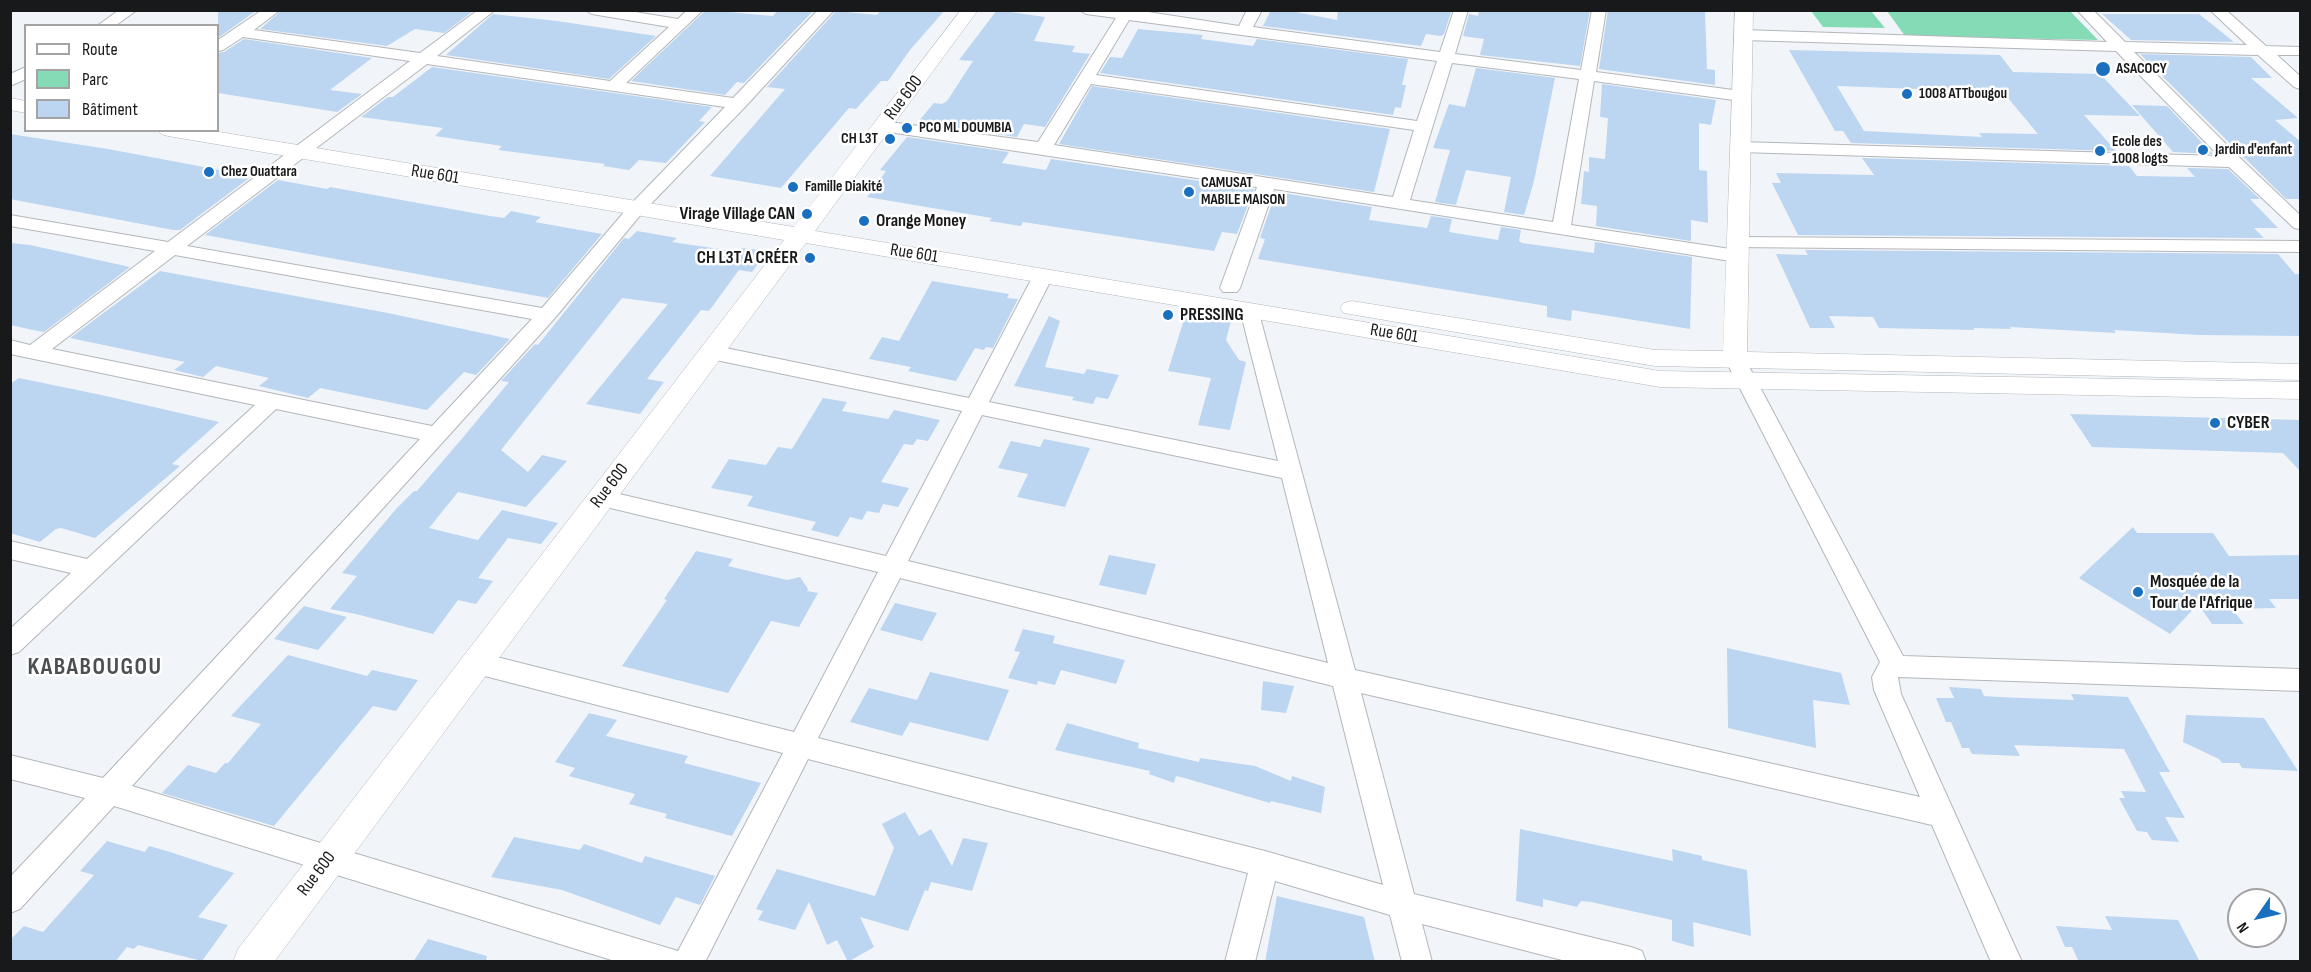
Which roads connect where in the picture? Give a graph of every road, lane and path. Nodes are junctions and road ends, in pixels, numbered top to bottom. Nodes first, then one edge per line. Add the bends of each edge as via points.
1 (130, 10) edge
2 (273, 10) edge
3 (488, 10) edge
4 (592, 10) edge
5 (696, 10) edge
6 (827, 10) edge
7 (970, 10) edge
8 (1086, 10) edge
9 (1255, 10) edge
10 (1461, 10) edge
11 (1599, 10) edge
12 (1744, 10) edge
13 (2084, 10) edge
14 (2217, 10) edge
15 (1127, 13) edge
16 (107, 24) edge
17 (681, 24) junction
18 (1244, 31) junction
19 (239, 32) junction
20 (1743, 35) junction
21 (219, 45) edge
22 (2117, 45) junction
23 (2261, 50) junction
24 (2301, 51) edge
25 (424, 58) junction
26 (1448, 58) junction
27 (24, 73) edge
28 (1589, 76) junction
29 (1085, 78) junction
30 (10, 81) edge
31 (2301, 84) edge
32 (615, 85) junction
33 (1741, 96) junction
34 (739, 104) junction
35 (219, 122) edge
36 (882, 126) junction
37 (1425, 127) junction
38 (180, 132) edge
39 (318, 138) junction
40 (1740, 147) junction
41 (1043, 148) junction
42 (299, 152) junction
43 (2234, 162) junction
44 (1267, 184) junction
45 (644, 201) junction
46 (1399, 205) junction
47 (10, 220) edge
48 (2301, 224) edge
49 (806, 227) junction
50 (1561, 227) junction
51 (2301, 248) edge
52 (170, 249) junction
53 (1738, 250) junction
54 (1043, 276) junction
55 (1230, 288) junction
56 (1250, 310) junction
57 (548, 315) junction
58 (10, 347) edge
59 (34, 352) junction
60 (711, 352) junction
61 (1658, 368) junction
62 (1740, 370) junction
63 (2301, 372) edge
64 (2301, 391) edge
65 (271, 402) junction
66 (976, 406) junction
67 (437, 435) junction
68 (1291, 472) junction
69 (602, 498) junction
70 (10, 550) edge
71 (893, 567) junction
72 (92, 569) junction
73 (10, 645) edge
74 (477, 663) junction
75 (1895, 666) junction
76 (1344, 678) junction
77 (2301, 680) edge
78 (801, 746) junction
79 (10, 767) edge
80 (110, 792) junction
81 (1941, 814) junction
82 (328, 860) junction
83 (1265, 864) junction
84 (10, 899) edge
85 (1403, 905) junction
86 (251, 962) edge
87 (668, 962) edge
88 (689, 962) edge
89 (1240, 962) edge
90 (1417, 962) edge
91 (1631, 962) edge
92 (2007, 962) edge

1 - 16 street
2 - 19 street
3 - 25 street
4 - 17 street
5 - 17 street
6 - 34 street
7 - 36 street, Rue 600
8 - 15 street
9 - 18 street
10 - 26 street
11 - 28 street
12 - 20 street
13 - 22 street
14 - 23 street
15 - 18 street
15 - 29 street
17 - 32 street
18 - 26 street
19 - 21 street
19 - 25 street
20 - 22 street via 1900,43
20 - 33 street
22 - 23 street
22 - 43 street
23 - 24 street
23 - 31 street
25 - 32 street
25 - 39 street
26 - 28 street
26 - 37 street
27 - 30 street
28 - 33 street
28 - 50 street
29 - 37 street
29 - 41 street
32 - 34 street
33 - 40 street
34 - 45 street
35 - 39 street, Rue 601
36 - 41 street
36 - 49 street, Rue 600
37 - 46 street
38 - 42 street, Rue 601
39 - 42 street
39 - 45 street, Rue 601
40 - 43 street
40 - 53 street
41 - 44 street
42 - 45 street, Rue 601
42 - 52 street
43 - 48 street
44 - 46 street
44 - 55 street
45 - 49 street, Rue 601
45 - 57 street
46 - 50 street
47 - 52 street
49 - 54 street, Rue 601
49 - 55 street, Rue 601
49 - 60 street, Rue 600
50 - 53 street
51 - 53 street
52 - 57 street
52 - 59 street
53 - 62 street
54 - 56 street, Rue 601
54 - 66 street
55 - 61 street, Rue 601
56 - 61 street, Rue 601
56 - 68 street
57 - 67 street
58 - 59 street
59 - 65 street
60 - 66 street
60 - 69 street, Rue 600
61 - 62 street
62 - 63 street
62 - 64 street
62 - 75 street
65 - 67 street
65 - 72 street
66 - 68 street
66 - 71 street
67 - 80 street
68 - 76 street
69 - 71 street
69 - 74 street, Rue 600
70 - 72 street
71 - 76 street
71 - 78 street
72 - 73 street
74 - 78 street
74 - 82 street, Rue 600
75 - 77 street
75 - 81 street via 1884,674 1888,694
76 - 81 street
76 - 85 street
78 - 83 street
78 - 88 street
79 - 80 street
80 - 82 street
80 - 84 street
81 - 92 street
82 - 86 street, Rue 600
82 - 87 street
83 - 85 street
83 - 89 street
85 - 90 street
85 - 91 street

